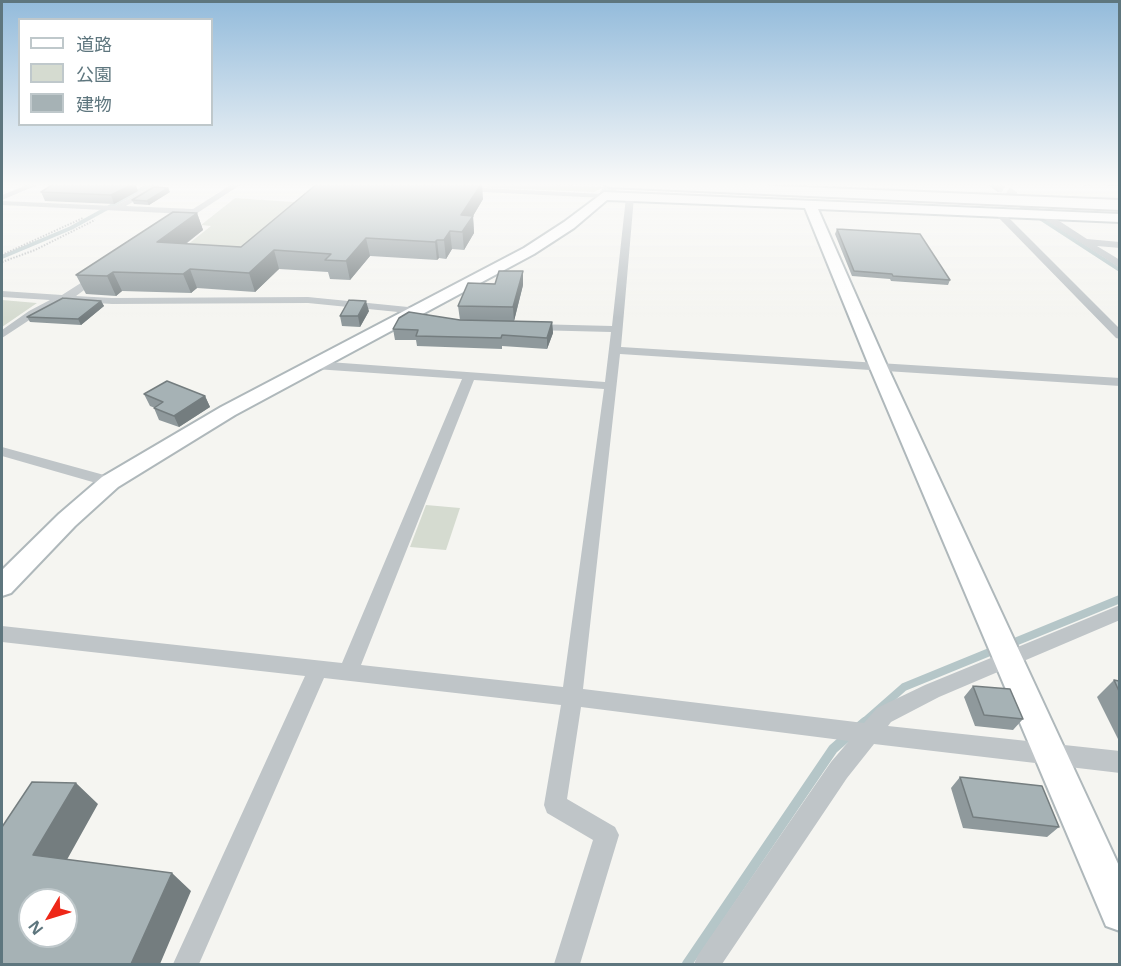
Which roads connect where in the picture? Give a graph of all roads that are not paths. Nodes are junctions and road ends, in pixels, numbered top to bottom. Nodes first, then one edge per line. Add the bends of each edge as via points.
1 (169, 228) edge
2 (564, 228) edge
3 (627, 228) edge
4 (820, 228) edge
5 (1014, 228) edge
6 (1063, 228) edge
7 (165, 231) edge
8 (1084, 242) junction
9 (1119, 245) edge
10 (1119, 265) edge
11 (109, 268) edge
12 (2, 294) edge
13 (57, 299) junction
14 (417, 316) junction
15 (520, 327) edge
16 (616, 329) junction
17 (2, 335) edge
18 (1119, 336) edge
19 (614, 350) junction
20 (315, 364) junction
21 (879, 368) junction
22 (469, 376) junction
23 (1119, 382) edge
24 (611, 386) junction
25 (2, 452) edge
26 (110, 482) junction
27 (2, 586) edge
28 (1119, 612) edge
29 (2, 634) edge
30 (1004, 649) junction
31 (318, 669) junction
32 (348, 672) junction
33 (572, 697) junction
34 (868, 734) junction
35 (1052, 756) junction
36 (1119, 762) edge
37 (1119, 912) edge
38 (186, 964) edge
39 (567, 964) edge
40 (708, 964) edge

1 - 7 street
2 - 14 street
3 - 16 street
4 - 21 street
5 - 18 street
6 - 8 street
8 - 9 street
8 - 10 street
11 - 13 street
12 - 13 street
13 - 14 street via 308,300
13 - 17 street
14 - 20 street
15 - 16 street
16 - 19 street
19 - 21 street
19 - 24 street
20 - 22 street
20 - 26 street
21 - 23 street
21 - 30 street
22 - 24 street
22 - 32 street
24 - 33 street
25 - 26 street
26 - 27 street
28 - 30 street
29 - 31 street
30 - 34 street via 884,715
30 - 35 street
31 - 32 street
31 - 38 street
32 - 33 street
33 - 34 street
33 - 39 street via 555,805 607,835
34 - 35 street
34 - 40 street via 839,770
35 - 36 street
35 - 37 street

